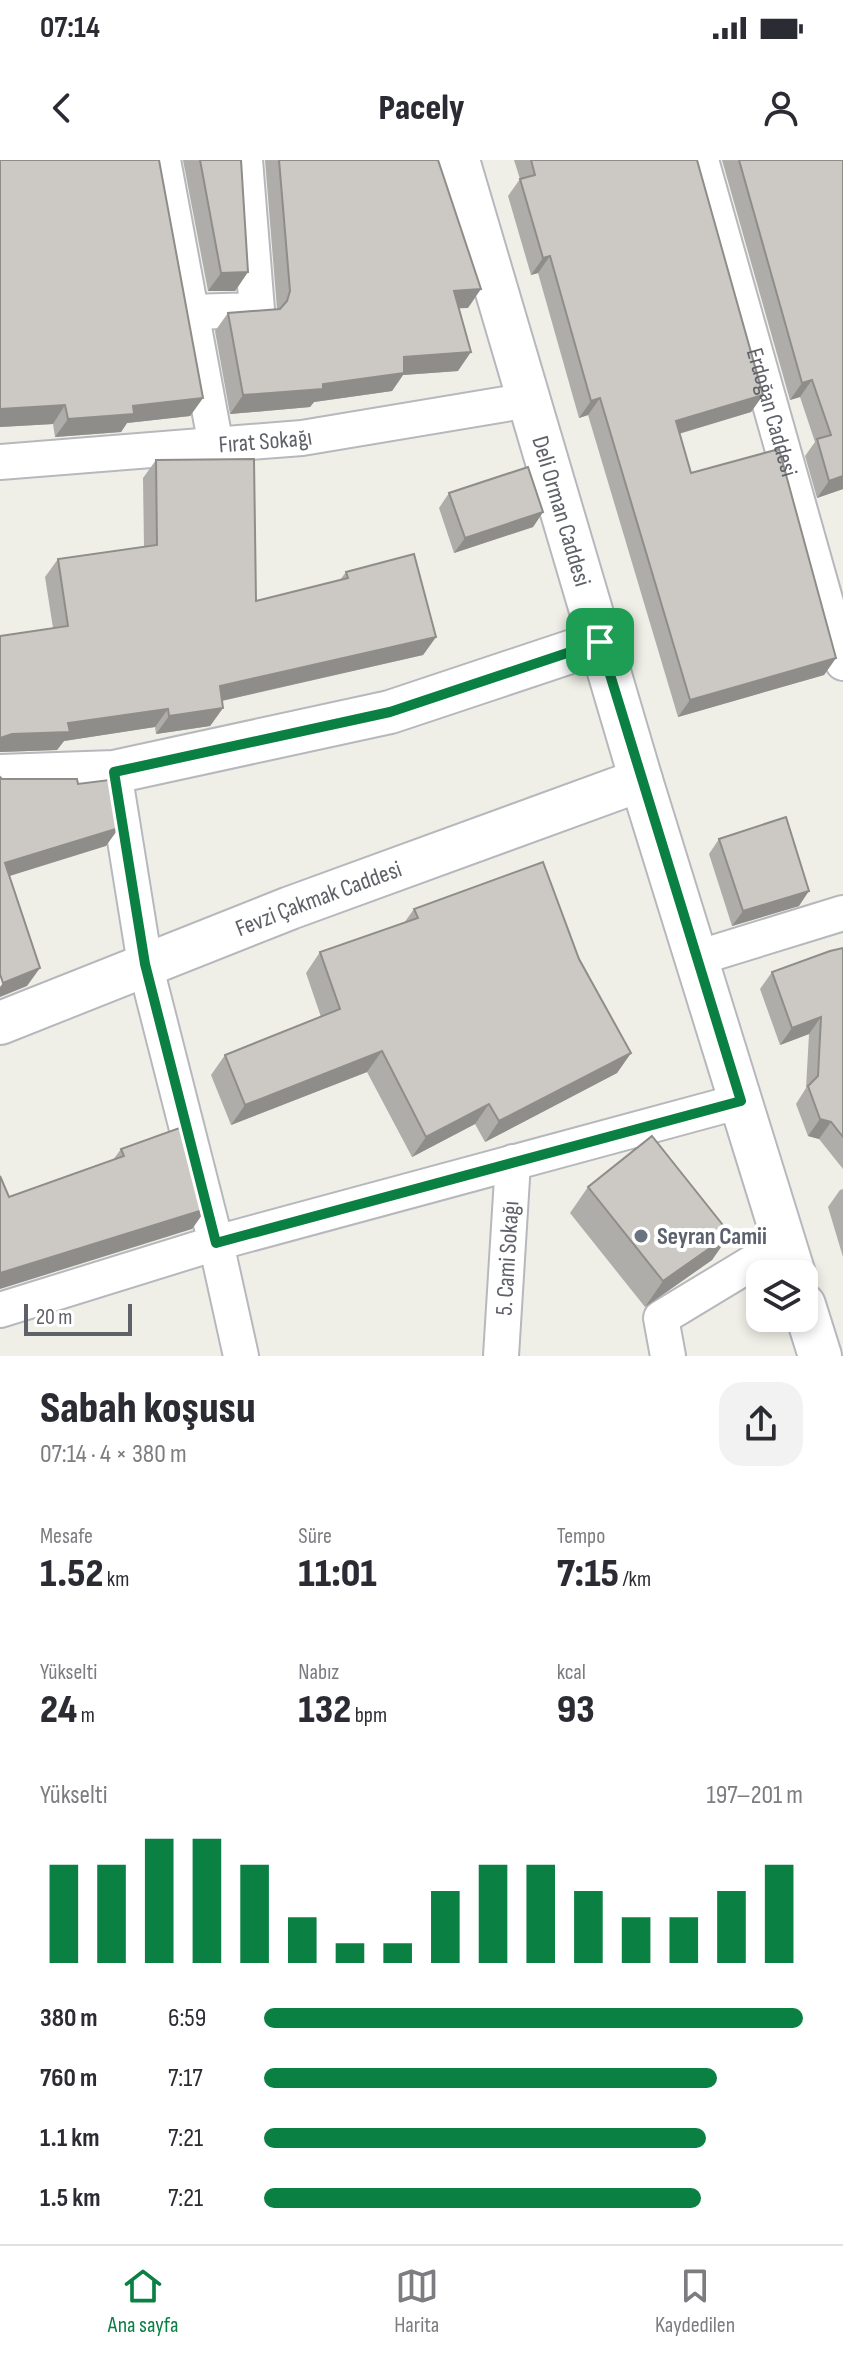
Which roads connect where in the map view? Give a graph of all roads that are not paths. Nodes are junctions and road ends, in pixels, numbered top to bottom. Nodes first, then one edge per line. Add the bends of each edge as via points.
1 (163, 160) edge
2 (245, 160) edge
3 (458, 160) edge
4 (701, 160) edge
5 (190, 312) junction
6 (529, 400) junction
7 (216, 446) junction
8 (0, 462) edge
9 (600, 642) junction
10 (843, 663) edge
11 (114, 772) junction
12 (0, 776) edge
13 (641, 780) junction
14 (843, 913) edge
15 (697, 958) junction
16 (145, 964) junction
17 (0, 1023) edge
18 (741, 1101) junction
19 (513, 1162) junction
20 (216, 1243) junction
21 (790, 1259) edge
22 (0, 1310) edge
23 (812, 1332) edge
24 (241, 1356) edge
25 (501, 1356) edge
26 (668, 1356) edge
27 (820, 1356) edge

1 - 5 street
2 - 5 street via 257,310
3 - 6 street, Deli Orman Caddesi
4 - 10 street, Erdoğan Caddesi
5 - 7 street
6 - 7 street, Fırat Sokağı via 302,438
6 - 9 street, Deli Orman Caddesi
7 - 8 street, Fırat Sokağı
9 - 11 street via 390,712
9 - 13 street, Deli Orman Caddesi
11 - 12 street
11 - 16 street
13 - 15 street, Deli Orman Caddesi
13 - 16 street, Fevzi Çakmak Caddesi
14 - 15 street
15 - 18 street, Deli Orman Caddesi
16 - 17 street, Fevzi Çakmak Caddesi
16 - 20 street
18 - 19 street
18 - 21 street, Deli Orman Caddesi
19 - 20 street
19 - 25 street, 5. Cami Sokağı
20 - 22 street
20 - 24 street
21 - 26 street via 661,1318
23 - 27 street

